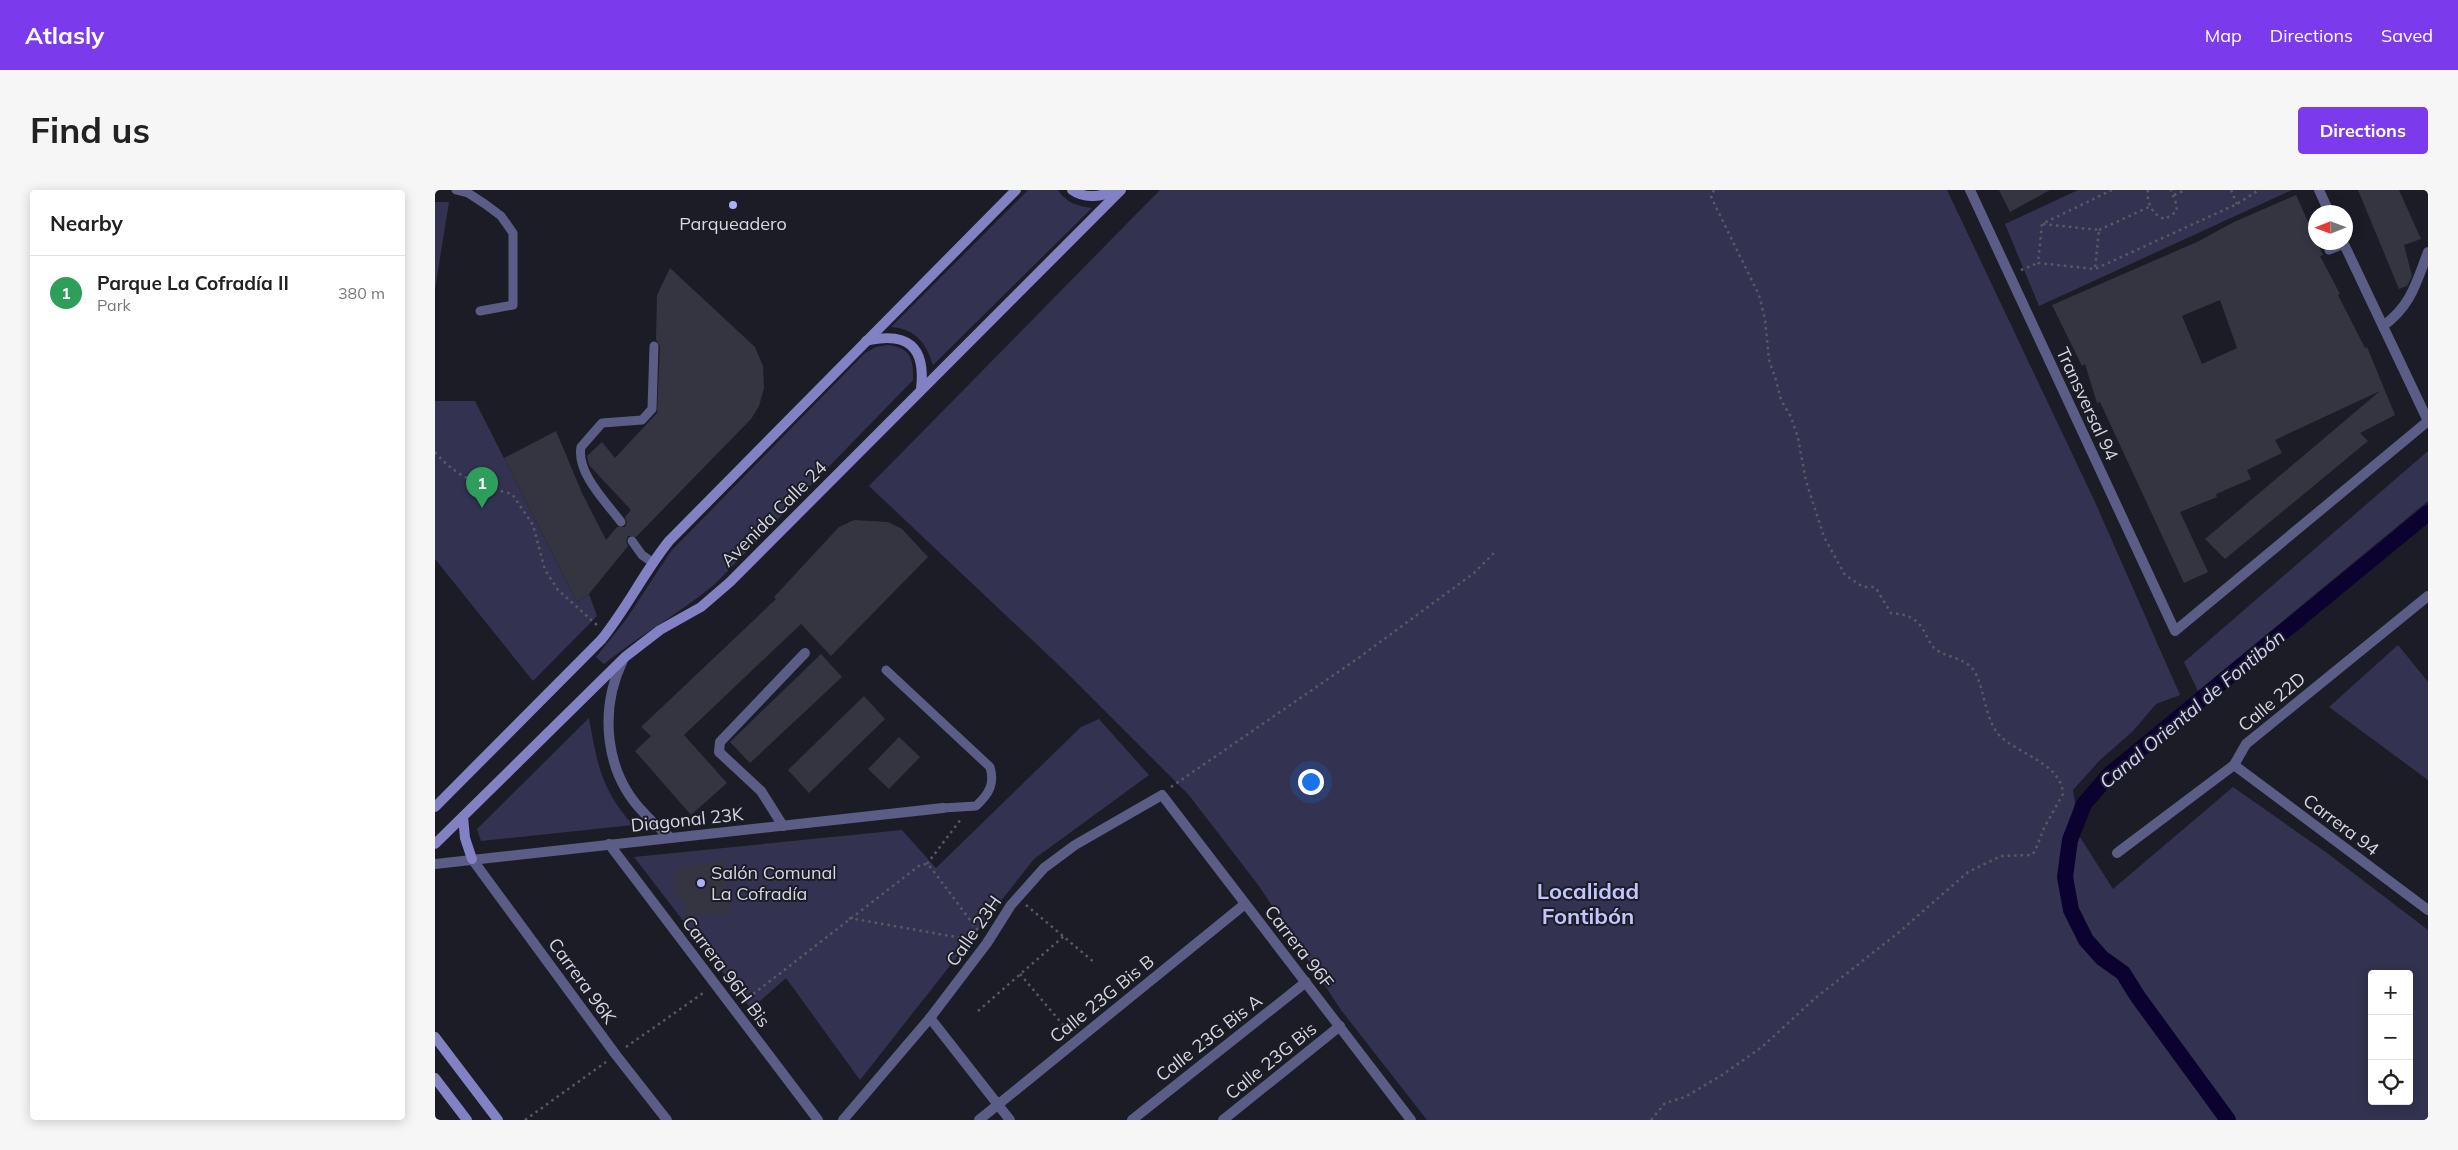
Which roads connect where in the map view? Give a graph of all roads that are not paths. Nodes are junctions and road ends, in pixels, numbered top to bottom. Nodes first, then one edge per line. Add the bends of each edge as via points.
1 (456, 190) edge
2 (1016, 190) edge
3 (1072, 190) edge
4 (1117, 190) edge
5 (1121, 190) edge
6 (1970, 190) edge
7 (2319, 190) edge
8 (2326, 205) edge
9 (2347, 250) edge
10 (2428, 252) edge
11 (479, 311) dead end
12 (2383, 326) junction
13 (866, 341) junction
14 (654, 346) dead end
15 (921, 389) junction
16 (2428, 421) edge
17 (621, 522) dead end
18 (632, 541) dead end
19 (653, 562) junction
20 (2428, 596) edge
21 (805, 654) dead end
22 (625, 657) junction
23 (886, 670) dead end
24 (2234, 765) junction
25 (1162, 795) joint
26 (435, 807) edge
27 (943, 808) joint
28 (463, 817) junction
29 (783, 826) junction
30 (671, 838) junction
31 (435, 844) edge
32 (609, 844) junction
33 (2117, 853) dead end
34 (473, 859) junction
35 (435, 864) edge
36 (1245, 904) junction
37 (2428, 910) edge
38 (1305, 982) junction
39 (930, 1018) junction
40 (1339, 1026) junction
41 (435, 1037) edge
42 (435, 1078) edge
43 (998, 1105) junction
44 (467, 1120) edge
45 (498, 1120) edge
46 (667, 1120) edge
47 (818, 1120) edge
48 (843, 1120) edge
49 (979, 1120) edge
50 (1010, 1120) edge
51 (1132, 1120) edge
52 (1223, 1120) edge
53 (1411, 1120) edge

1 - 11 lane via 468,194 501,216 513,233 513,305
2 - 13 main road
3 - 4 main road via 1087,196
5 - 15 main road, Avenida Calle 24
6 - 16 street, Transversal 94 via 2175,631
7 - 8 street
9 - 12 street
10 - 12 street via 2409,302
12 - 16 street
13 - 15 main road via 887,338 910,344 922,363
13 - 19 main road via 669,541
14 - 17 lane via 652,409 642,420 602,423 581,447 581,460 588,476
15 - 22 main road, Avenida Calle 24 via 730,582 701,607
18 - 19 lane via 642,555
19 - 26 main road via 625,610 601,640
20 - 24 street, Calle 22D via 2246,744
21 - 29 street via 718,746 719,752 761,791
22 - 28 main road, Avenida Calle 24
22 - 30 street via 609,697 609,745 628,793 643,814
23 - 27 lane via 990,766 993,776 985,798 969,808
24 - 33 street, Calle 22D
24 - 37 street, Carrera 94
25 - 36 street, Carrera 96F
25 - 39 street, Calle 23H via 1075,845 1043,868
27 - 29 street, Diagonal 23K
28 - 31 main road, Avenida Calle 24
28 - 34 main road via 465,838
29 - 30 street, Diagonal 23K
30 - 32 street, Diagonal 23K
32 - 34 street, Diagonal 23K
32 - 47 street, Carrera 96H Bis
34 - 35 street, Diagonal 23K
34 - 46 street, Carrera 96K
36 - 38 street, Carrera 96F
36 - 43 street, Calle 23G Bis B
38 - 40 street, Carrera 96F
38 - 51 street, Calle 23G Bis A
39 - 43 street
39 - 48 street, Calle 23H
40 - 52 street, Calle 23G Bis
40 - 53 street, Carrera 96F
41 - 45 main road
42 - 44 main road
43 - 49 street, Calle 23G Bis B
43 - 50 street

